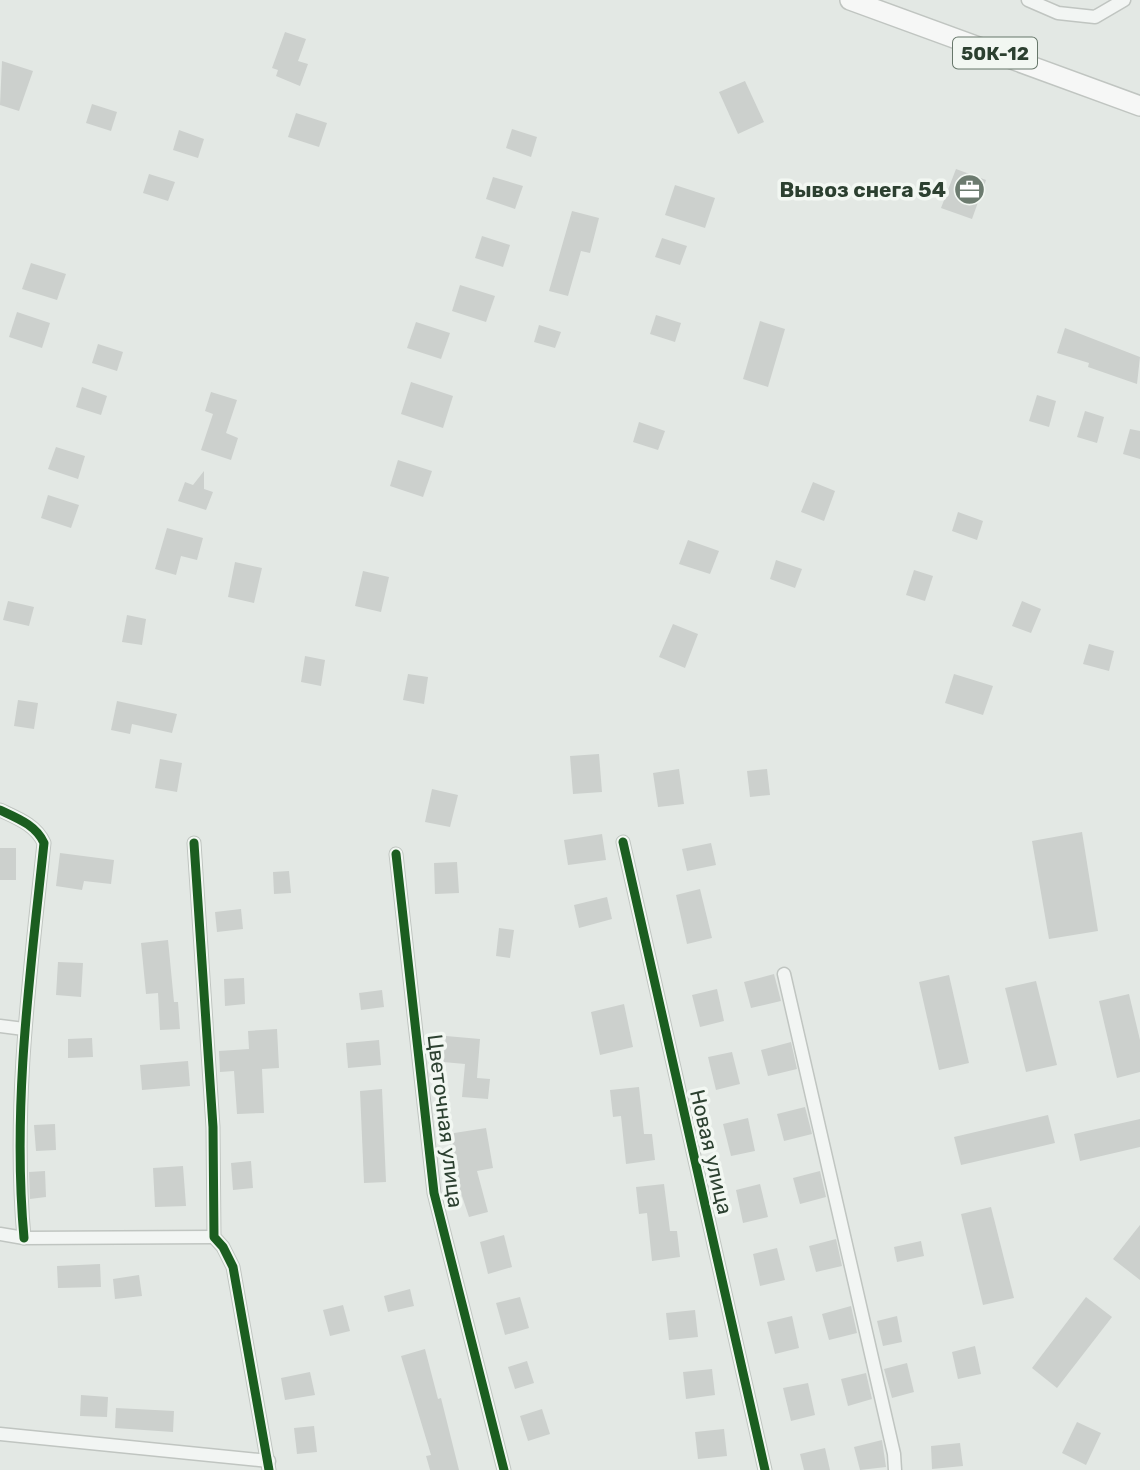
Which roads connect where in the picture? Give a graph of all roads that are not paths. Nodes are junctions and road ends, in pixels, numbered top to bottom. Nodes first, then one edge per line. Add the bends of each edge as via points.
1 (850, 0) edge
2 (1028, 0) edge
3 (1124, 0) edge
4 (1140, 106) edge
5 (0, 810) edge
6 (623, 842) dead end
7 (194, 843) dead end
8 (396, 854) dead end
9 (785, 974) dead end
10 (0, 1026) edge
11 (24, 1029) junction
12 (0, 1234) edge
13 (214, 1237) junction
14 (24, 1238) junction
15 (0, 1434) edge
16 (269, 1466) edge
17 (505, 1470) edge
18 (765, 1470) edge
19 (895, 1470) edge

1 - 4 main road, 50К-12
2 - 3 street via 1058,13 1095,17
5 - 11 street via 23,821 44,843
6 - 18 street, Новая улица
7 - 13 street via 213,1127
8 - 17 street, Цветочная улица via 434,1194
9 - 19 street
10 - 11 street
11 - 14 street via 18,1174
12 - 14 street
13 - 14 street
13 - 16 street via 233,1267
15 - 16 street

